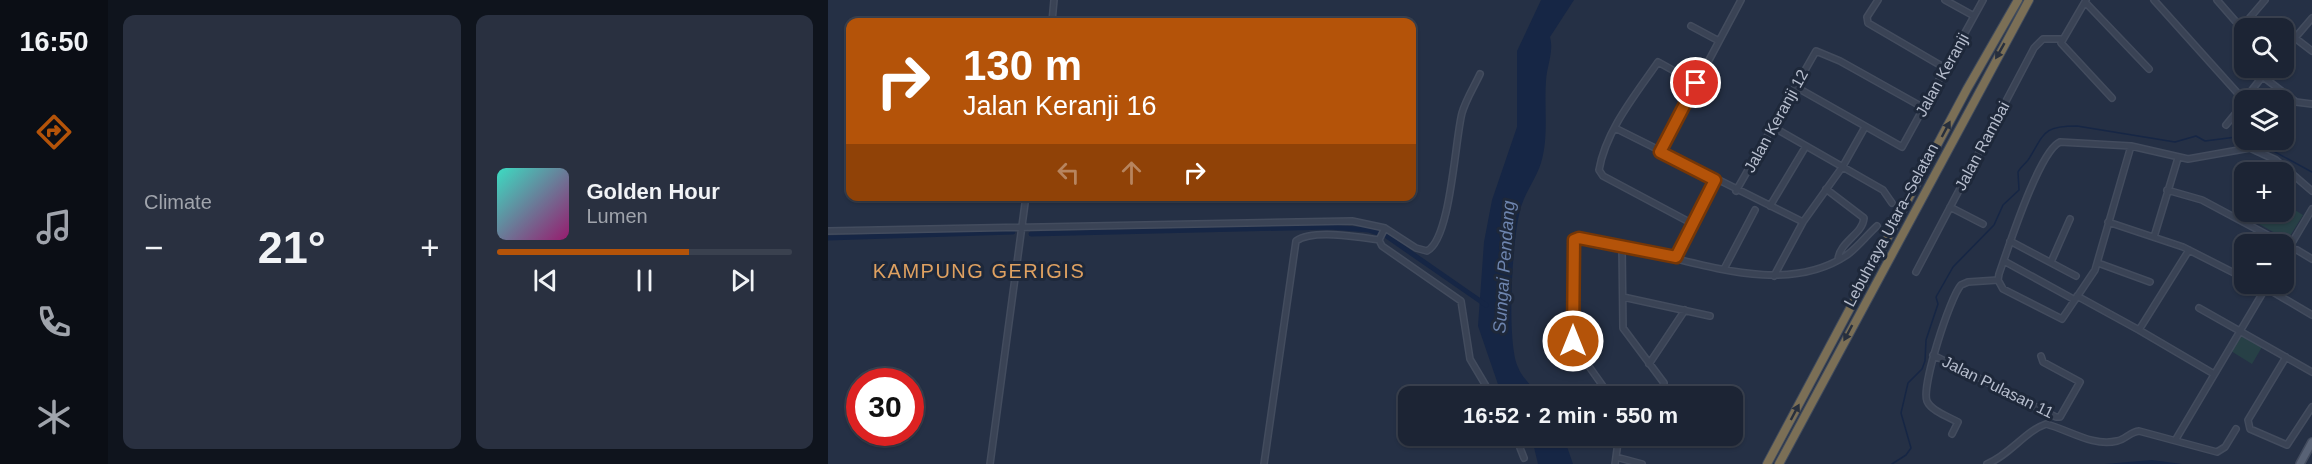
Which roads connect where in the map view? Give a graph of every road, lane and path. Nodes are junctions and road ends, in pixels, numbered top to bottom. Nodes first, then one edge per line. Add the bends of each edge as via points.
1 (1054, 0) edge
2 (1740, 0) edge
3 (1878, 0) edge
4 (1945, 0) edge
5 (1983, 0) edge
6 (2018, 0) edge
7 (2030, 0) edge
8 (2154, 0) edge
9 (2217, 0) edge
10 (2265, 0) edge
11 (2086, 1) edge
12 (1974, 16) junction
13 (1052, 18) edge
14 (2251, 18) edge
15 (2312, 18) edge
16 (2234, 19) edge
17 (1690, 26) dead end
18 (2295, 38) joint
19 (2061, 39) junction
20 (1719, 41) junction
21 (2312, 51) edge
22 (1945, 68) junction
23 (2150, 69) dead end
24 (1480, 74) dead end
25 (2265, 78) edge
26 (1696, 83) junction
27 (1796, 87) junction
28 (2234, 90) edge
29 (2112, 98) dead end
30 (2312, 104) edge
31 (1924, 108) junction
32 (2234, 115) edge
33 (2226, 125) dead end
34 (1773, 127) junction
35 (1865, 127) junction
36 (1615, 128) junction
37 (1806, 146) junction
38 (2131, 146) junction
39 (1660, 152) junction
40 (2178, 158) junction
41 (1843, 166) junction
42 (1715, 180) junction
43 (1826, 189) junction
44 (2167, 190) junction
45 (1736, 191) junction
46 (2312, 191) edge
47 (1025, 201) edge
48 (1892, 203) dead end
49 (1770, 206) junction
50 (1950, 207) junction
51 (2312, 209) edge
52 (1755, 210) dead end
53 (2070, 219) dead end
54 (1803, 222) junction
55 (2108, 222) junction
56 (1693, 224) junction
57 (1983, 224) dead end
58 (1876, 226) dead end
59 (1022, 228) junction
60 (1384, 230) junction
61 (828, 231) edge
62 (2268, 234) edge
63 (2154, 237) junction
64 (1379, 239) junction
65 (2294, 239) edge
66 (2010, 241) junction
67 (1622, 246) junction
68 (2189, 250) junction
69 (2297, 250) dead end
70 (1676, 257) junction
71 (2312, 259) edge
72 (1838, 260) junction
73 (2004, 261) junction
74 (2051, 262) junction
75 (2098, 263) junction
76 (1724, 269) junction
77 (1916, 272) dead end
78 (2234, 272) edge
79 (1773, 276) junction
80 (2076, 276) dead end
81 (1998, 280) junction
82 (2150, 282) dead end
83 (2261, 294) edge
84 (2276, 294) edge
85 (1623, 297) junction
86 (2076, 298) junction
87 (2199, 308) dead end
88 (1685, 310) junction
89 (2311, 314) edge
90 (1710, 316) dead end
91 (2139, 330) junction
92 (2240, 330) junction
93 (1933, 355) junction
94 (2041, 356) dead end
95 (2286, 357) junction
96 (1649, 364) junction
97 (2312, 372) edge
98 (2214, 374) junction
99 (1486, 386) edge
100 (1603, 386) edge
101 (1662, 386) edge
102 (2312, 406) edge
103 (2236, 429) dead end
104 (1952, 434) dead end
105 (2176, 439) junction
106 (2311, 444) edge
107 (1519, 446) edge
108 (1618, 446) edge
109 (1616, 457) junction
110 (1524, 458) dead end
111 (990, 464) edge
112 (1264, 464) edge
113 (1615, 464) edge
114 (1642, 464) edge
115 (1767, 464) edge
116 (1779, 464) edge
117 (1987, 464) edge
118 (2300, 464) edge

1 - 13 street
2 - 20 street
3 - 22 street via 1867,17 1870,24
4 - 12 street
5 - 12 street, Jalan Keranji
115 -> 6 highway, Lebuhraya Utara–Selatan
7 -> 116 highway, Lebuhraya Utara–Selatan
8 - 28 street
9 - 16 street
10 - 14 street
11 - 19 street
11 - 23 street
12 - 22 street, Jalan Keranji
15 - 18 street
17 - 20 street
18 - 21 street
19 - 29 street via 2064,49
19 - 50 street, Jalan Rambai via 2043,39 2034,48
20 - 26 street
22 - 31 street, Jalan Keranji
24 - 60 street via 1463,109 1453,181 1433,247 1420,250
25 - 30 street via 2296,102
26 - 36 street via 1658,62
26 - 39 street
27 - 31 street, Jalan Keranji 12 via 1816,51
27 - 34 street, Jalan Keranji 12
27 - 35 street
31 - 35 street, Jalan Keranji via 1903,146
32 - 33 street
34 - 37 street
34 - 45 street, Jalan Keranji 12
35 - 41 street
36 - 39 street
36 - 56 street via 1599,167 1604,176
37 - 41 street
37 - 49 street
38 - 40 street
38 - 55 street
38 - 66 street via 2064,141 2056,144 2037,170
39 - 42 street
40 - 44 street
40 - 46 street via 2250,148 2276,160
41 - 43 street
41 - 48 street via 1883,190
42 - 45 street
42 - 56 street
43 - 54 street
43 - 72 street via 1864,218
44 - 62 street via 2202,200
44 - 63 street
45 - 49 street
47 - 59 street
49 - 54 street
50 - 57 street
50 - 77 street, Jalan Rambai
51 - 65 street
52 - 76 street
53 - 74 street
54 - 79 street
55 - 63 street
55 - 75 street
56 - 70 street
58 - 72 street
59 - 60 street via 1352,221
59 - 61 street
59 - 111 street
60 - 64 street
63 - 68 street
64 - 99 street via 1385,249 1461,301 1470,359
64 - 112 street via 1340,235 1296,241
66 - 73 street
66 - 74 street
67 - 70 street
67 - 85 street
67 - 100 street via 1579,238 1573,242 1573,344
68 - 78 street
68 - 91 street
69 - 71 street
70 - 76 street
72 - 79 street
73 - 81 street
73 - 86 street
74 - 80 street
75 - 82 street
75 - 86 street
76 - 79 street
81 - 86 street via 2003,289 2062,319
81 - 93 street via 1961,285
83 - 92 street
84 - 89 street
85 - 88 street
85 - 96 street via 1623,328
86 - 91 street
87 - 92 street
88 - 90 street
88 - 96 street
91 - 98 street
92 - 95 street
92 - 98 street
93 - 94 street, Jalan Pulasan 11 via 2056,417 2062,415 2080,382 2043,362
93 - 104 street via 1927,401 1958,422
95 - 97 street
95 - 102 street via 2248,420 2250,429 2287,445
96 - 101 street via 1664,383
98 - 105 street
103 - 105 street via 2217,452
105 - 117 street via 2135,431 2118,441 2099,441 2046,424 2003,457
106 - 118 main road
107 - 110 street
108 - 109 street
109 - 113 street
109 - 114 street

